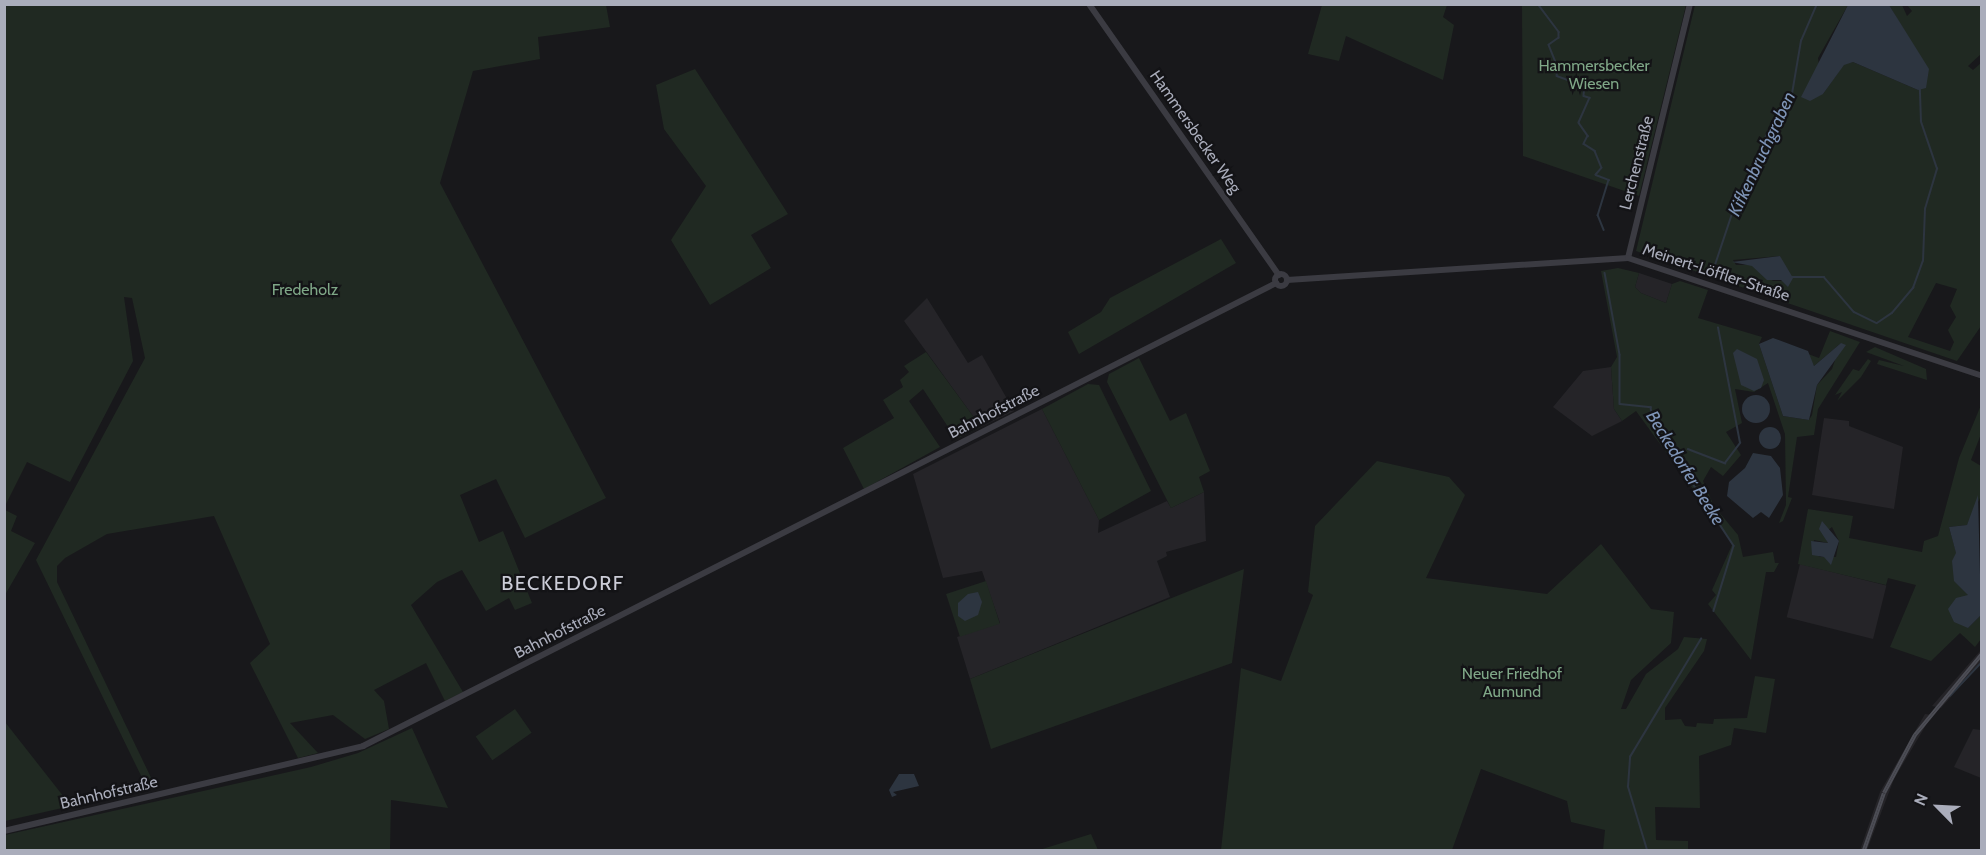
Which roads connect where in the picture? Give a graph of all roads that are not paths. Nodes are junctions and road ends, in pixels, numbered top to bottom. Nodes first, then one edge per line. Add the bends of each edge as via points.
1 (1089, 4) edge
2 (1690, 4) edge
3 (1628, 258) junction
4 (1279, 275) junction
5 (1287, 280) junction
6 (1276, 283) junction
7 (1982, 376) edge
8 (4, 831) edge

1 - 4 street, Hammersbecker Weg
2 - 3 street, Lerchenstraße
3 - 5 street, Meinert-Löffler-Straße
3 - 7 street, Meinert-Löffler-Straße
4 - 5 street
4 - 6 street
5 - 6 street, Meinert-Löffler-Straße via 1283,286
6 - 8 street, Bahnhofstraße via 363,746

